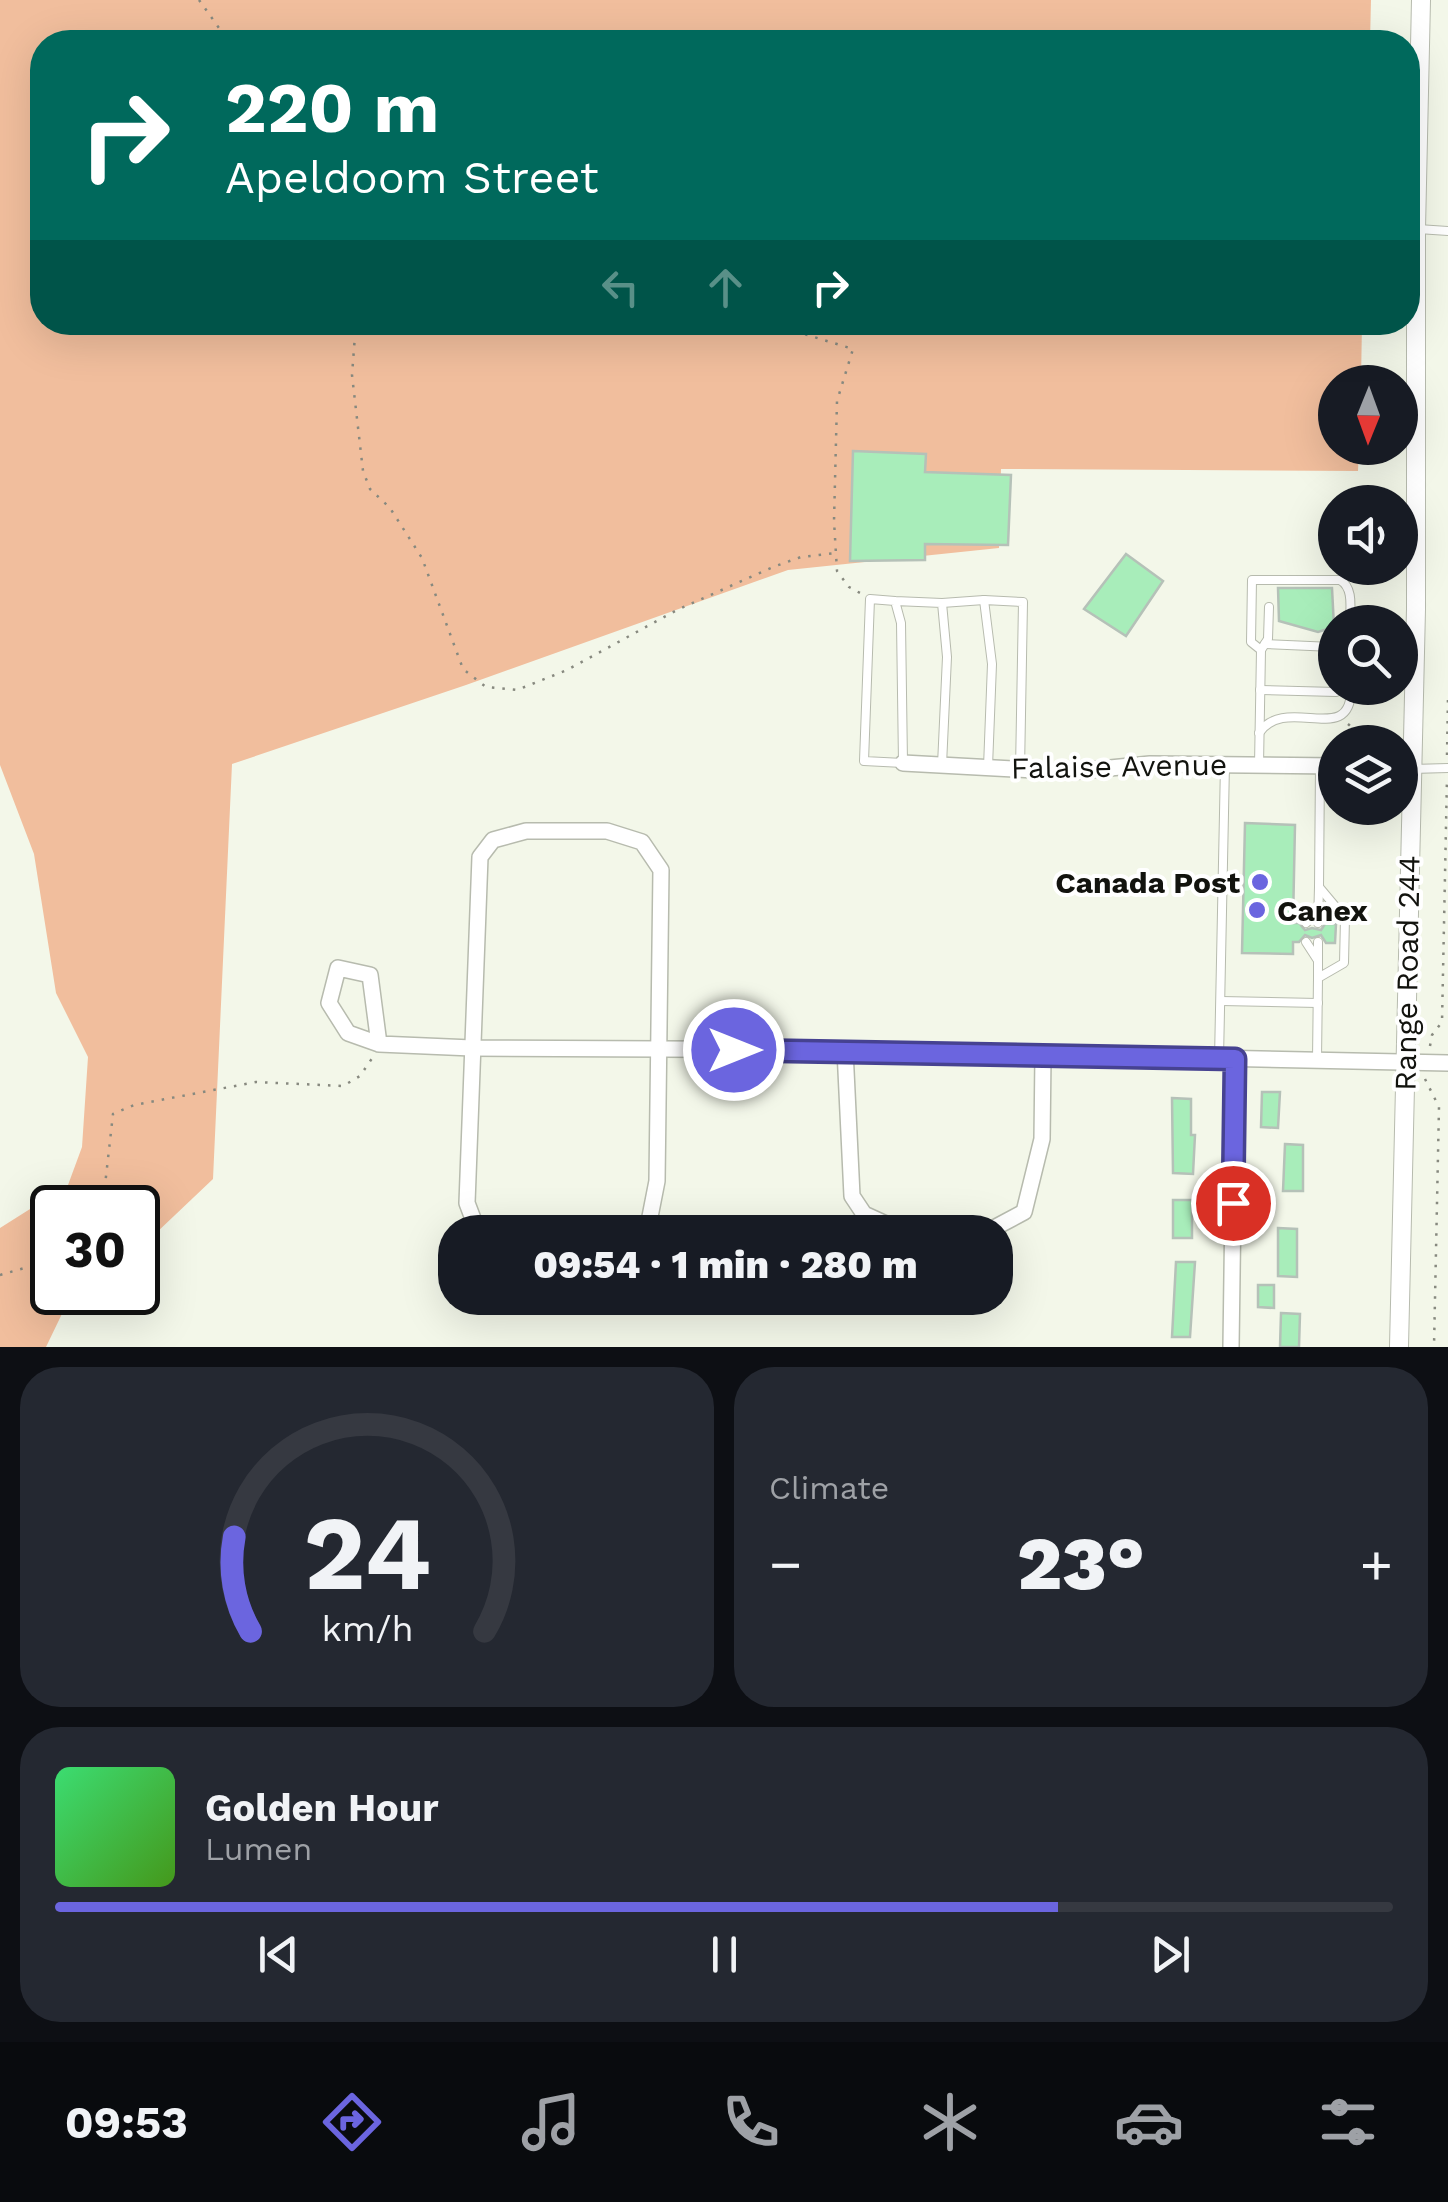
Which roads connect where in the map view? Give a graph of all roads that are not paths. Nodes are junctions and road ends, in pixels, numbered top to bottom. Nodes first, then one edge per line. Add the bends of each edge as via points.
1 (1421, 0) edge
2 (1420, 46) edge
3 (1420, 229) edge
4 (1448, 231) edge
5 (1416, 335) edge
6 (984, 600) junction
7 (896, 601) junction
8 (942, 602) junction
9 (1350, 605) edge
10 (1269, 607) dead end
11 (1318, 646) edge
12 (1263, 647) junction
13 (1022, 677) junction
14 (1036, 678) dead end
15 (1260, 690) junction
16 (1318, 692) edge
17 (1350, 705) edge
18 (1409, 725) edge
19 (1259, 733) junction
20 (903, 763) junction
21 (1225, 764) junction
22 (1259, 764) junction
23 (942, 765) junction
24 (1318, 766) edge
25 (988, 768) junction
26 (1418, 768) edge
27 (1447, 768) edge
28 (1020, 770) junction
29 (1324, 825) edge
30 (1406, 825) edge
31 (1319, 887) junction
32 (1318, 911) junction
33 (1318, 923) dead end
34 (1306, 924) dead end
35 (1306, 942) dead end
36 (1318, 942) dead end
37 (1318, 962) junction
38 (1318, 978) junction
39 (1221, 1001) junction
40 (1318, 1003) junction
41 (379, 1044) junction
42 (472, 1048) junction
43 (661, 1050) junction
44 (845, 1050) junction
45 (1042, 1056) junction
46 (1227, 1059) junction
47 (1317, 1060) junction
48 (1404, 1061) junction
49 (1448, 1063) edge
50 (472, 1215) edge
51 (650, 1215) edge
52 (1230, 1347) edge
53 (1399, 1347) edge

1 - 2 street, Range Road 244
3 - 4 lane
5 - 18 street, Range Road 244 via 1416,609
6 - 8 lane
6 - 13 lane via 1023,602
6 - 25 lane via 992,664
7 - 8 lane
7 - 20 lane
7 - 20 lane via 870,599 864,761
8 - 23 lane
9 - 12 lane via 1340,580 1252,580 1251,642
10 - 12 lane
11 - 12 lane
12 - 15 lane
13 - 14 lane
13 - 28 lane
15 - 16 lane
15 - 19 lane
17 - 19 lane via 1330,718 1276,717
19 - 22 lane
20 - 23 street, Falaise Avenue
21 - 22 street, Falaise Avenue
21 - 28 street, Falaise Avenue
21 - 39 lane
22 - 24 street, Falaise Avenue
23 - 25 street, Falaise Avenue
25 - 28 street, Falaise Avenue
26 - 27 lane
29 - 31 lane
30 - 48 street, Range Road 244
31 - 32 lane
31 - 38 lane via 1345,918 1344,963
32 - 33 lane
32 - 34 lane
35 - 37 lane
36 - 37 lane
37 - 38 lane
38 - 40 lane
39 - 40 lane
39 - 46 lane
40 - 47 lane
41 - 41 street via 370,975 338,968 329,1003 348,1033
41 - 42 street
42 - 43 street
42 - 43 street via 480,857 494,840 526,830 607,832 642,842 661,870
42 - 50 street
43 - 44 street
43 - 51 street
44 - 45 street
44 - 45 street via 852,1196 864,1214 899,1230 994,1228 1024,1212 1042,1140
45 - 46 street
46 - 47 street
46 - 52 street
47 - 48 street
48 - 49 street
48 - 53 street, Range Road 244

